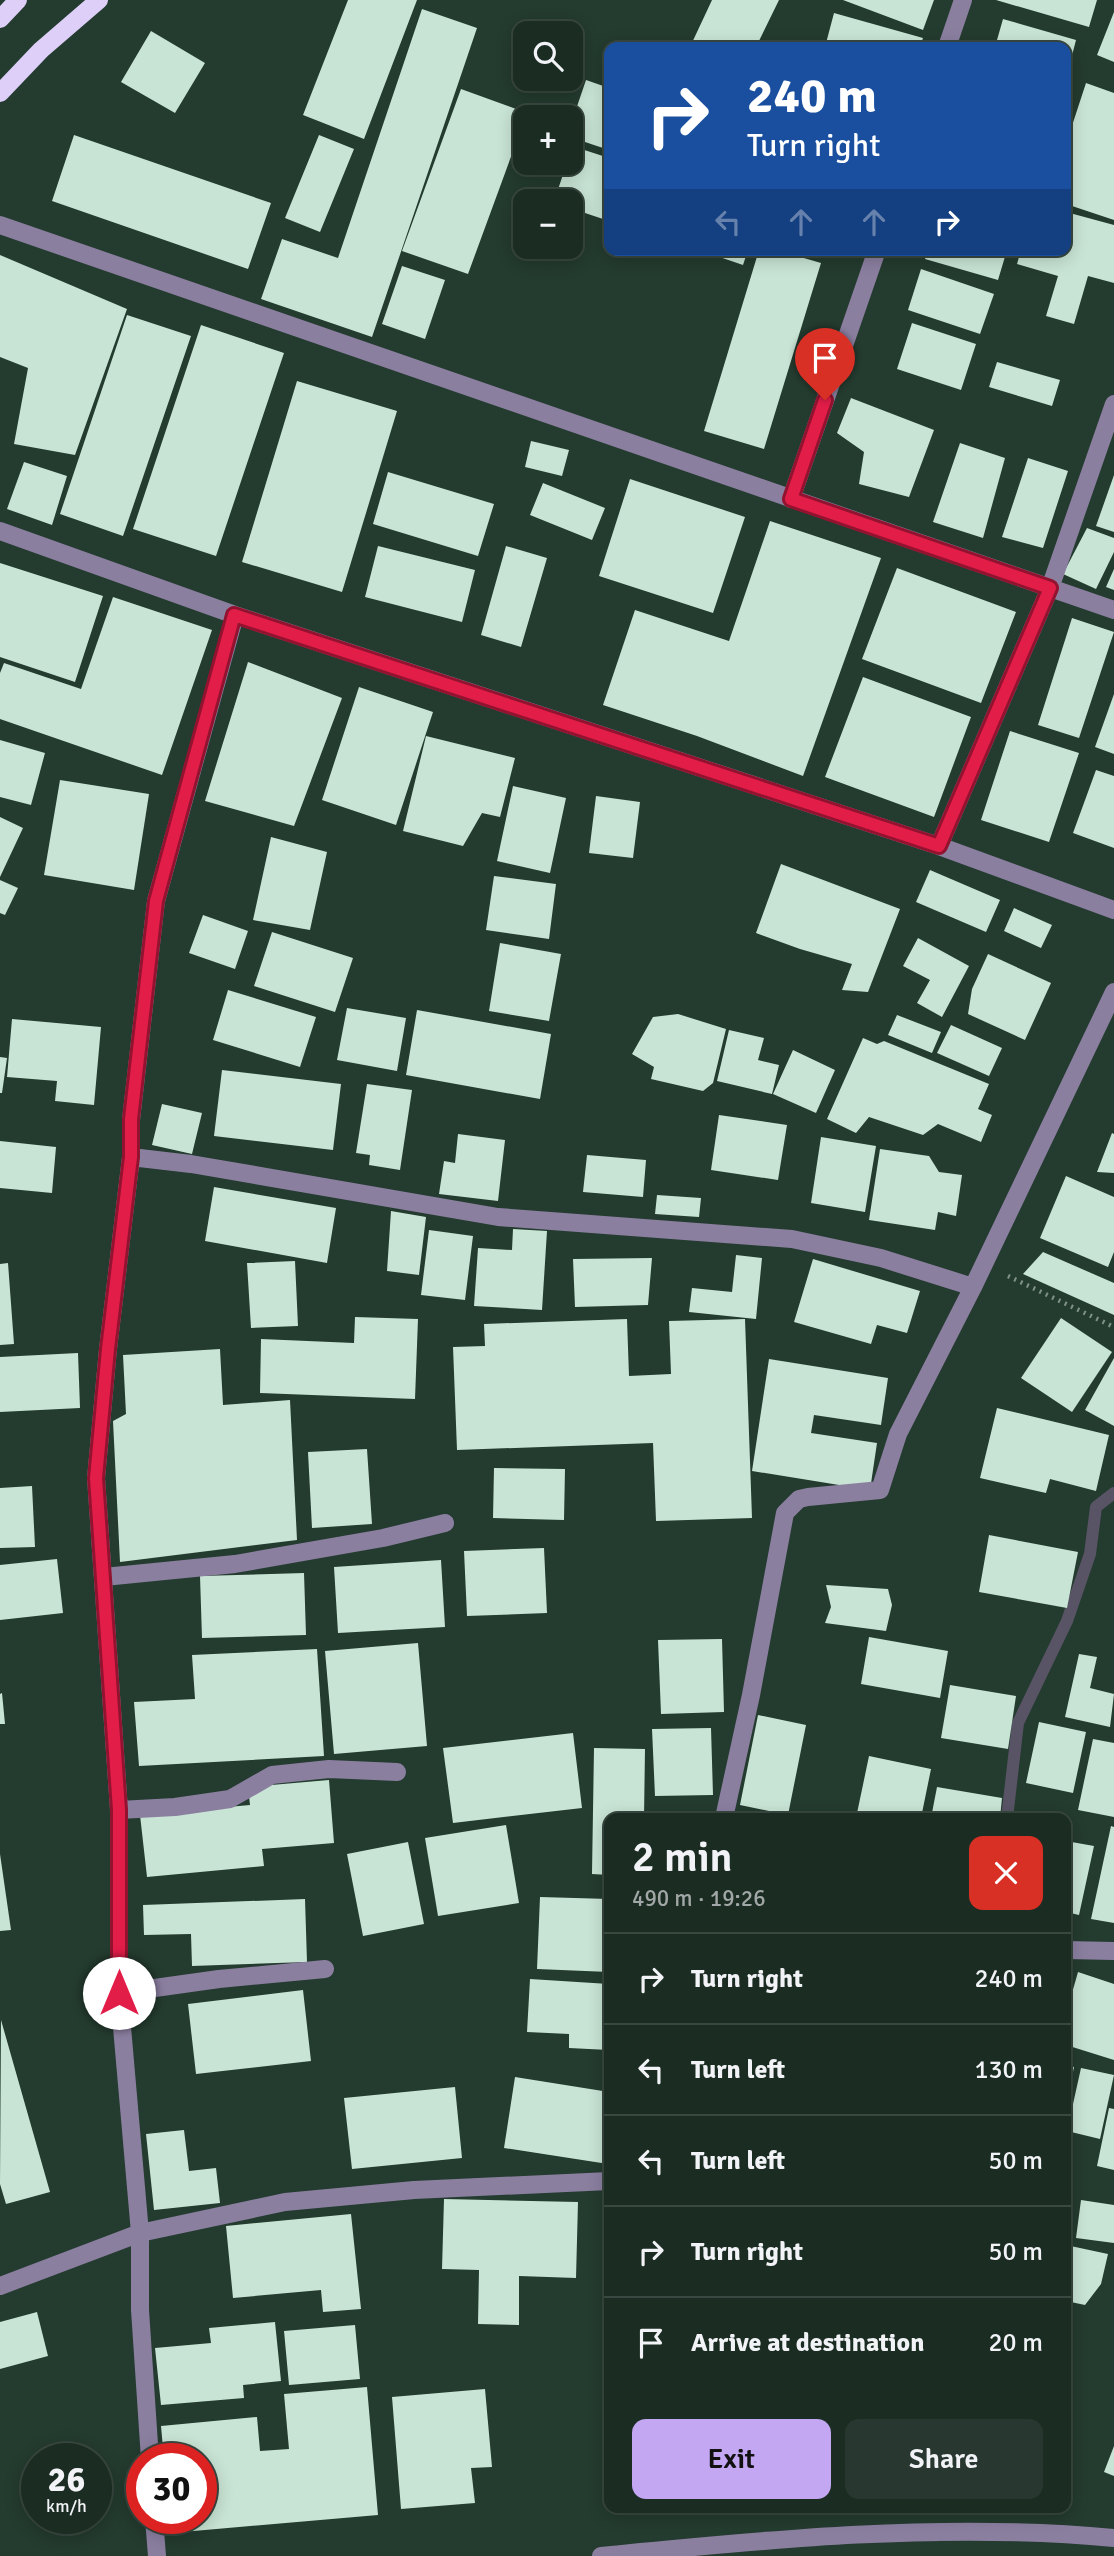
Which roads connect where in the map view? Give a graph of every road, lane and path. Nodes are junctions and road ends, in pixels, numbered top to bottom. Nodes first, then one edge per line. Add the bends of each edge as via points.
1 (18, 0) edge
2 (99, 0) edge
3 (963, 0) edge
4 (0, 19) edge
5 (949, 42) edge
6 (0, 93) edge
7 (0, 225) edge
8 (875, 256) edge
9 (1114, 404) edge
10 (791, 499) junction
11 (0, 531) edge
12 (1050, 588) junction
13 (1114, 610) edge
14 (234, 615) junction
15 (939, 846) junction
16 (1114, 910) edge
17 (1114, 992) edge
18 (131, 1157) junction
19 (985, 1264) junction
20 (973, 1287) junction
21 (1114, 1328) edge
22 (445, 1523) dead end
23 (104, 1577) junction
24 (397, 1772) dead end
25 (119, 1810) junction
26 (724, 1813) edge
27 (1071, 1950) edge
28 (1114, 1951) edge
29 (325, 1969) dead end
30 (119, 1993) junction
31 (604, 2181) edge
32 (140, 2233) junction
33 (0, 2286) edge
34 (149, 2443) edge
35 (155, 2534) edge
36 (1114, 2538) edge
37 (157, 2556) edge
38 (601, 2556) edge

1 - 4 main road
2 - 6 main road
3 - 5 street
7 - 10 street
8 - 10 street
9 - 12 street
10 - 12 street
11 - 14 street
12 - 13 street
12 - 15 street
14 - 15 street
14 - 18 street via 156,901 131,1119
15 - 16 street
17 - 19 street
18 - 20 street via 499,1217 792,1239 881,1258
18 - 23 street via 96,1478
19 - 20 street
19 - 21 path
20 - 26 street via 898,1434 880,1490 799,1499 785,1513
22 - 23 street via 236,1564
23 - 25 street
24 - 25 street via 329,1769 272,1775 230,1799
25 - 30 street
27 - 28 street
29 - 30 street
30 - 32 street
31 - 32 street via 414,2190 285,2202
32 - 33 street
32 - 34 street
35 - 37 street
36 - 38 street via 947,2532 738,2542

